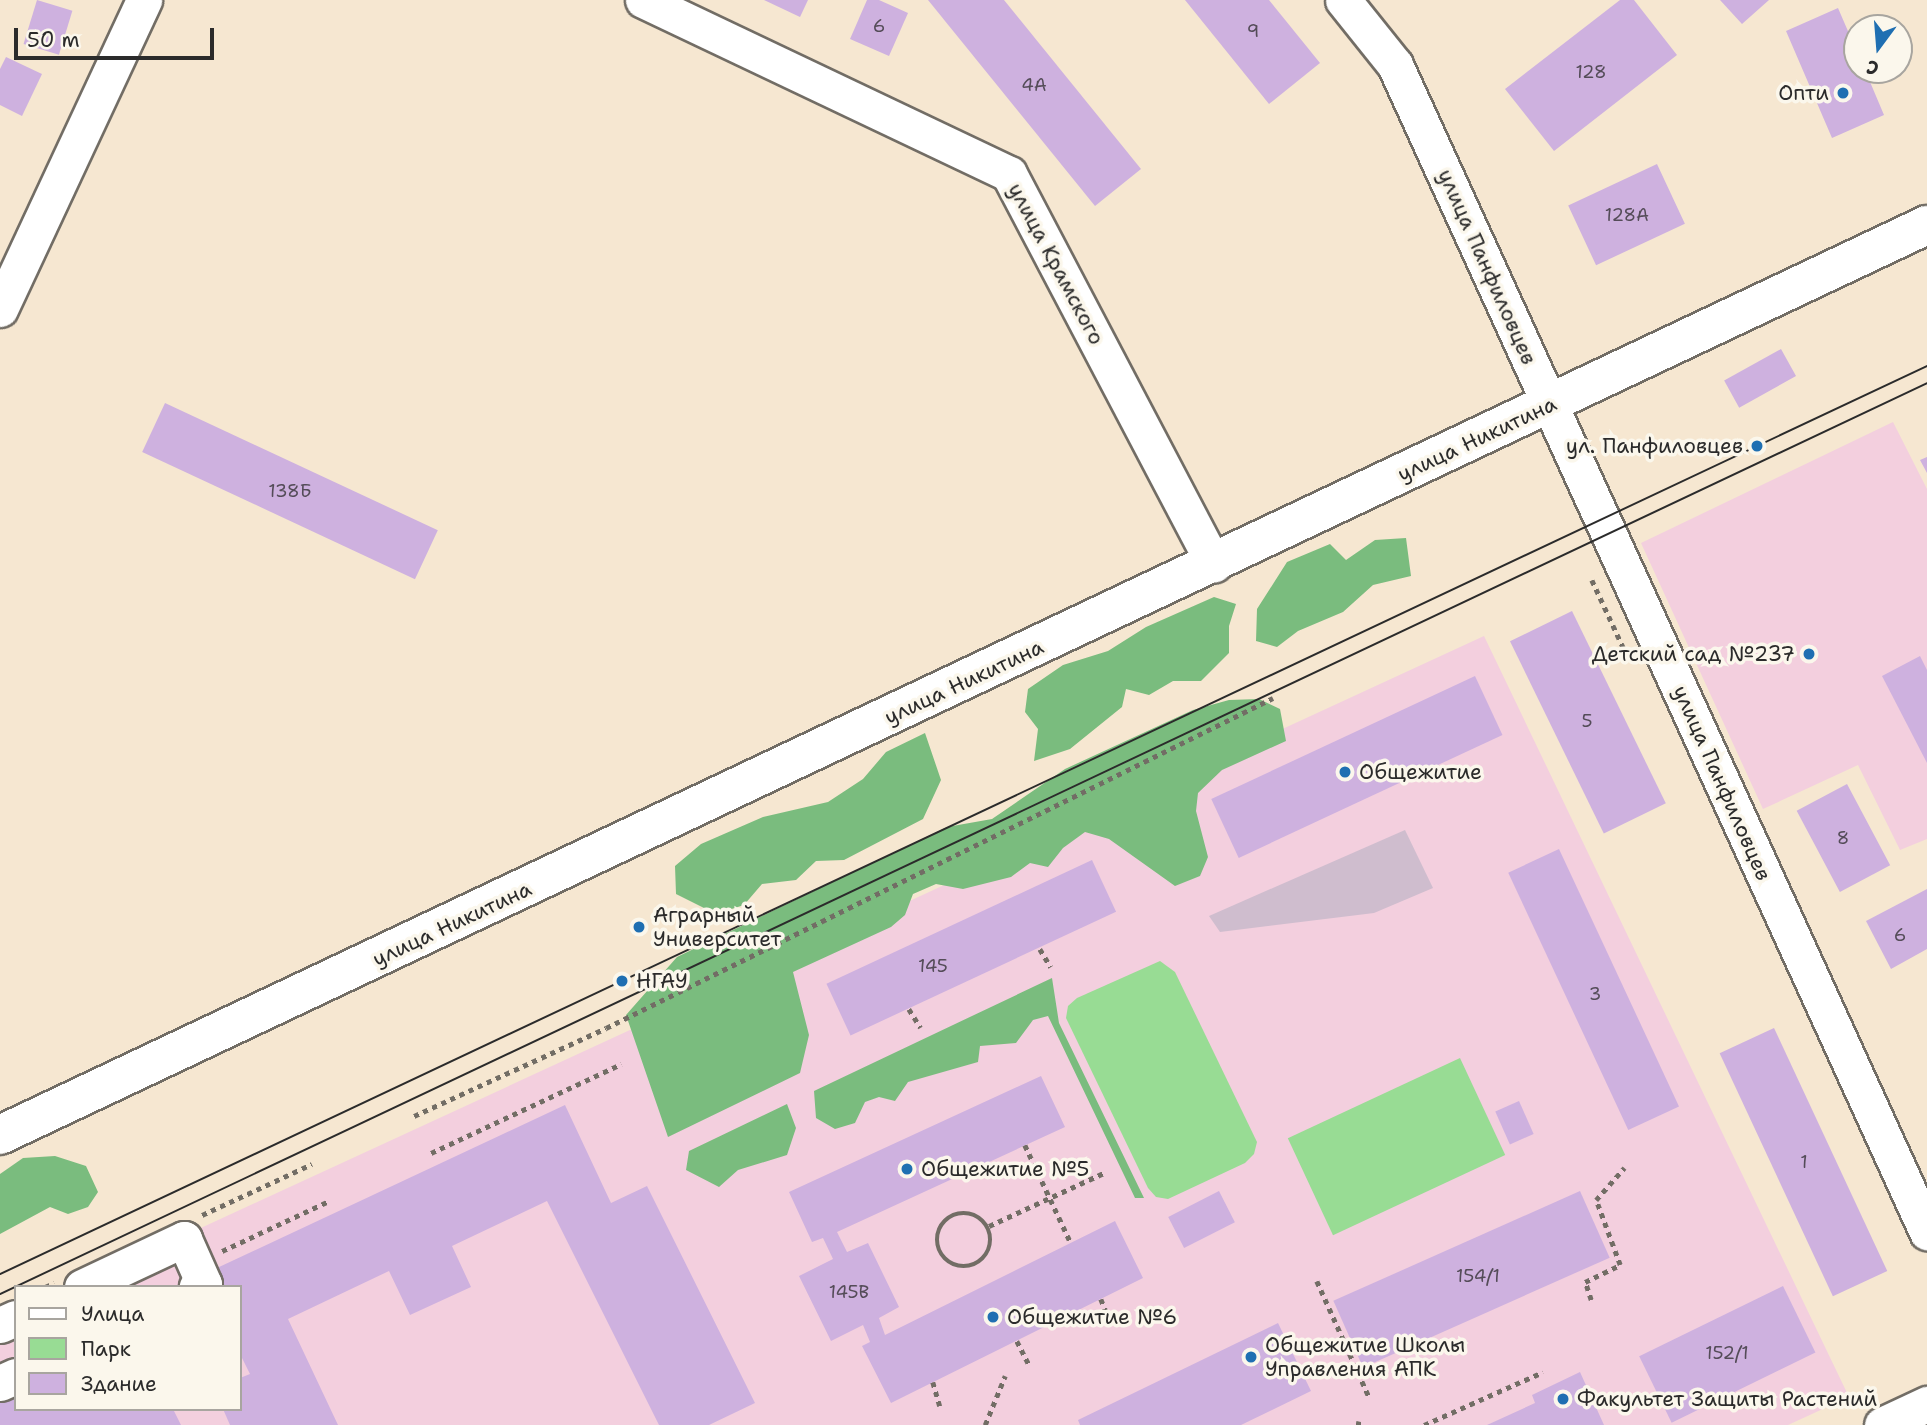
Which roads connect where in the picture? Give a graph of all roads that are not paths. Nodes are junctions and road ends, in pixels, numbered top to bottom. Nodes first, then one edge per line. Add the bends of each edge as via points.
1 (144, 0) edge
2 (643, 0) edge
3 (1358, 5) edge
4 (1927, 225) edge
5 (0, 308) edge
6 (1549, 405) junction
7 (1214, 564) junction
8 (0, 1135) edge
9 (1927, 1232) edge
10 (196, 1275) edge
11 (86, 1285) edge
12 (1927, 1404) edge
13 (1882, 1425) edge

1 - 5 street
2 - 7 street, улица Крамского via 1009,174
3 - 6 street, улица Панфиловцев via 1395,65
4 - 6 main road, улица Никитина
6 - 7 main road, улица Никитина
6 - 9 street, улица Панфиловцев
7 - 8 main road, улица Никитина
10 - 11 street via 184,1239
12 - 13 street

